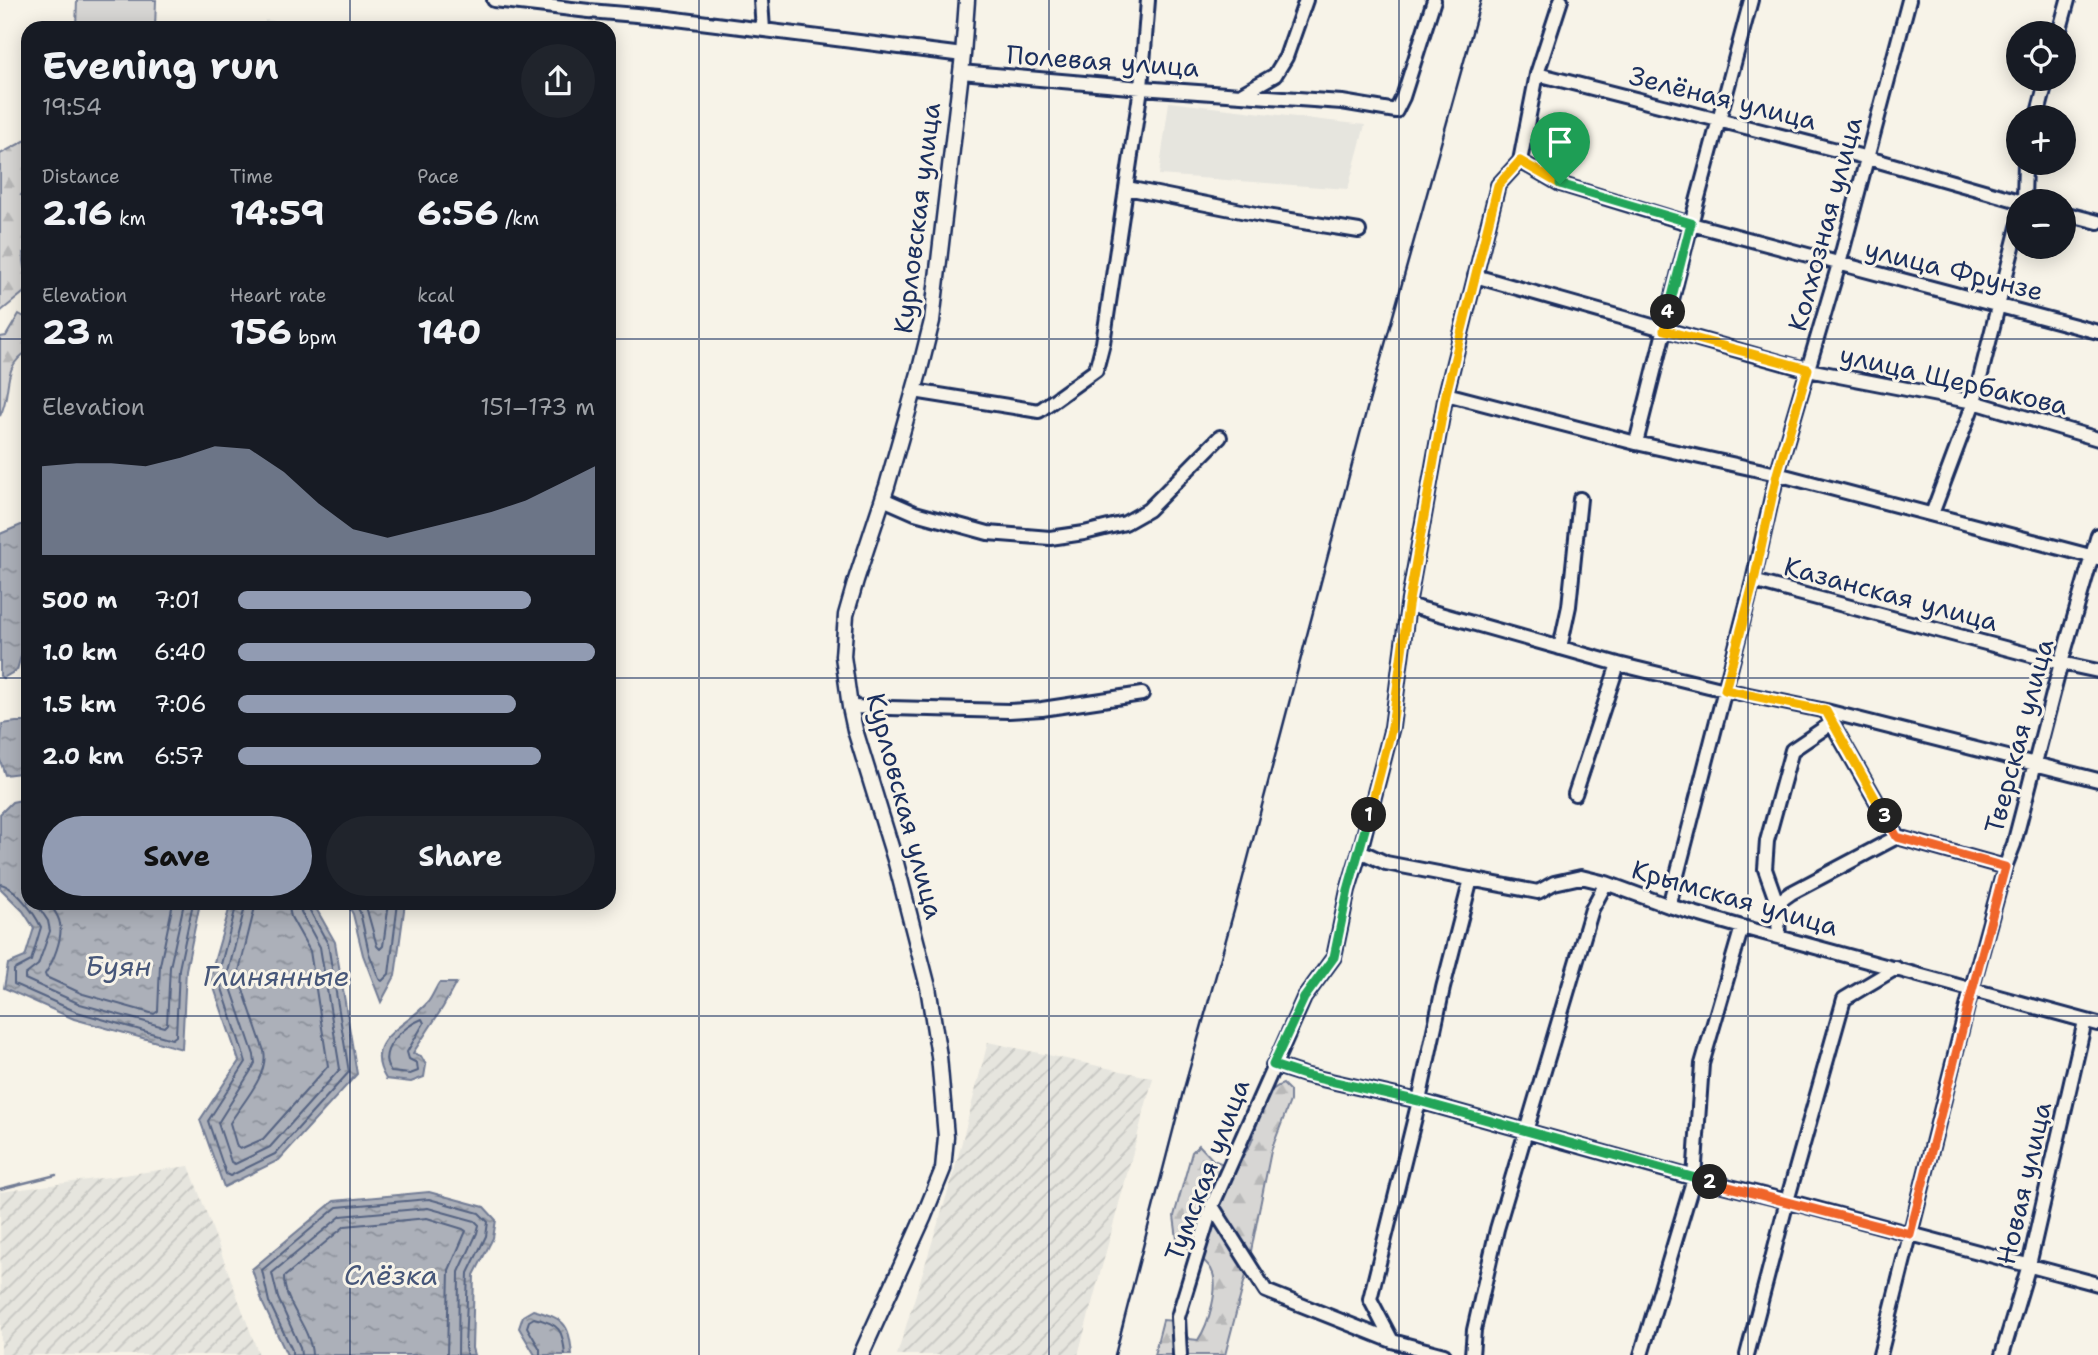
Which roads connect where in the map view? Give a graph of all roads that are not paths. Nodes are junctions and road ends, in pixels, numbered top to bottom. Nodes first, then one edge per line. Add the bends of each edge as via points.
1 (494, 0) edge
2 (761, 0) edge
3 (967, 0) edge
4 (1148, 0) edge
5 (1306, 0) edge
6 (1434, 0) edge
7 (1561, 0) edge
8 (1751, 0) edge
9 (1909, 0) edge
10 (2068, 0) edge
11 (589, 6) edge
12 (2062, 21) edge
13 (763, 30) junction
14 (963, 55) junction
15 (961, 72) junction
16 (1536, 74) junction
17 (1141, 88) junction
18 (1242, 94) junction
19 (1720, 122) junction
20 (1868, 158) junction
21 (1520, 161) junction
22 (1127, 188) junction
23 (2006, 197) edge
24 (2076, 216) edge
25 (2098, 222) edge
26 (1691, 223) junction
27 (1359, 231) dead end
28 (2010, 259) edge
29 (1839, 264) junction
30 (1475, 276) junction
31 (1998, 304) junction
32 (1664, 330) junction
33 (2098, 332) edge
34 (1808, 369) junction
35 (914, 391) junction
36 (1446, 394) junction
37 (1974, 402) junction
38 (1220, 437) dead end
39 (2098, 439) edge
40 (1636, 443) junction
41 (1777, 474) junction
42 (883, 499) junction
43 (1580, 499) dead end
44 (1932, 514) junction
45 (2098, 535) edge
46 (2095, 557) edge
47 (1754, 581) junction
48 (1408, 606) junction
49 (1560, 648) junction
50 (2061, 663) junction
51 (1618, 664) junction
52 (2098, 671) edge
53 (1725, 690) junction
54 (1142, 694) dead end
55 (850, 707) junction
56 (1829, 717) junction
57 (2036, 765) junction
58 (2098, 780) edge
59 (1575, 794) dead end
60 (1897, 837) junction
61 (1360, 851) junction
62 (2005, 867) junction
63 (1471, 879) junction
64 (1606, 883) junction
65 (1777, 903) junction
66 (1669, 906) junction
67 (1742, 927) junction
68 (1779, 937) junction
69 (1896, 968) junction
70 (1972, 991) junction
71 (2092, 1023) edge
72 (1273, 1065) junction
73 (1419, 1101) junction
74 (1526, 1132) junction
75 (1694, 1178) junction
76 (1787, 1201) junction
77 (1212, 1206) junction
78 (1910, 1234) junction
79 (2029, 1265) junction
80 (2098, 1284) edge
81 (1392, 1341) junction
82 (861, 1355) edge
83 (1180, 1355) edge
84 (1444, 1355) edge
85 (1472, 1355) edge
86 (1641, 1355) edge
87 (1747, 1355) edge
88 (1881, 1355) edge
89 (2002, 1355) edge

1 - 11 street
2 - 13 street
3 - 14 main road, Курловская улица
4 - 17 street
5 - 18 street via 1275,75
6 - 18 street, Полевая улица via 1396,111
7 - 16 street
8 - 19 street
9 - 20 street, Колхозная улица
10 - 12 street
11 - 13 street
13 - 14 street
14 - 15 main road, Курловская улица
15 - 17 street, Полевая улица
15 - 35 main road, Курловская улица via 935,306
16 - 19 street, Зелёная улица
16 - 21 street
17 - 18 street, Полевая улица
17 - 22 street
19 - 20 street, Зелёная улица
19 - 26 street
20 - 23 street, Зелёная улица
20 - 29 street, Колхозная улица
21 - 26 street, улица Фрунзе via 1560,184
21 - 30 street, Тумская улица via 1498,185
22 - 27 street
22 - 35 street via 1096,370 1040,411
24 - 25 street
26 - 29 street, улица Фрунзе
26 - 32 street
28 - 31 street
29 - 31 street, улица Фрунзе
29 - 34 street, Колхозная улица
30 - 32 street, улица Щербакова
30 - 36 street, Тумская улица
31 - 33 street, улица Фрунзе
31 - 37 street
32 - 34 street, улица Щербакова
32 - 40 street
34 - 37 street, улица Щербакова
34 - 41 street, Колхозная улица
35 - 42 main road, Курловская улица
36 - 40 street
36 - 48 street, Тумская улица
37 - 39 street, улица Щербакова
37 - 44 street
38 - 42 street via 1148,510 1125,523 1084,533 1050,538 988,533
40 - 41 street
41 - 44 street
41 - 47 street, Колхозная улица
42 - 55 main road, Курловская улица via 846,615 843,656
43 - 49 street
44 - 46 street
45 - 46 street, Тверская улица
46 - 50 street, Тверская улица
47 - 50 street, Казанская улица
47 - 53 street, Колхозная улица
48 - 49 street
48 - 61 street, Тумская улица via 1392,727
49 - 51 street
50 - 52 street, Казанская улица
50 - 57 street, Тверская улица
51 - 53 street
51 - 59 street
53 - 56 street
53 - 66 street, Колхозная улица
54 - 55 street via 1009,711
55 - 82 main road, Курловская улица via 928,987 946,1137 943,1169
56 - 57 street
56 - 60 street
56 - 65 street via 1792,750 1767,841 1765,869
57 - 58 street
57 - 62 street, Тверская улица
60 - 62 street
60 - 65 street
61 - 63 street, Крымская улица via 1386,863
61 - 72 street, Тумская улица via 1334,957 1304,998
62 - 70 street, Тверская улица
63 - 64 street, Крымская улица via 1538,892 1581,877
63 - 73 street
64 - 66 street, Крымская улица
64 - 74 street via 1592,909
65 - 68 street
66 - 67 street, Крымская улица
67 - 68 street, Крымская улица
67 - 75 street via 1702,1064
68 - 69 street, Крымская улица
69 - 70 street, Крымская улица
69 - 76 street via 1844,999
70 - 71 street, Крымская улица
70 - 78 street, Тверская улица
71 - 79 street, Новая улица
72 - 73 street
72 - 77 street, Тумская улица
73 - 74 street
73 - 81 street via 1370,1298
74 - 75 street
74 - 85 street via 1497,1228
75 - 76 street
75 - 86 street
76 - 78 street
76 - 87 street
77 - 81 street via 1266,1292
77 - 83 street, Тумская улица via 1178,1317
78 - 79 street
78 - 88 street, Тверская улица
79 - 80 street
79 - 89 street, Новая улица
81 - 84 street

